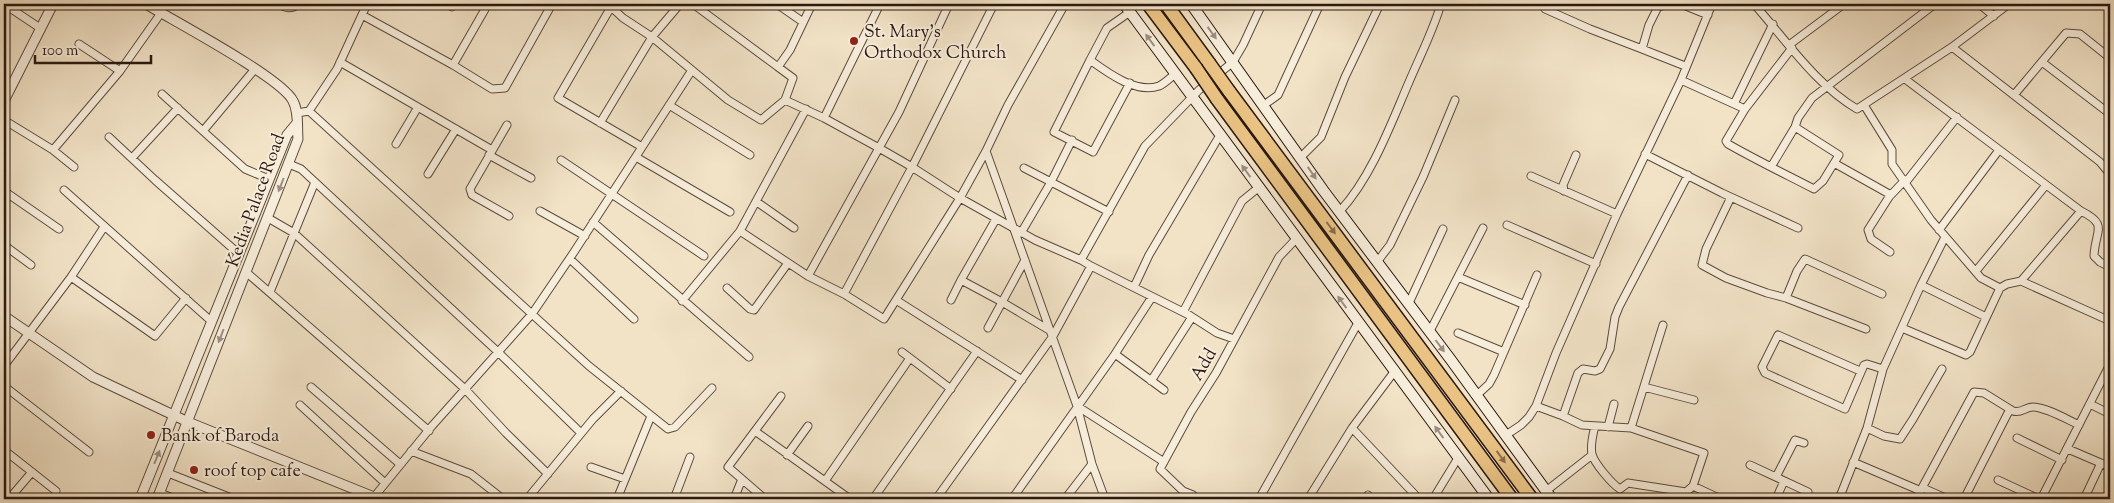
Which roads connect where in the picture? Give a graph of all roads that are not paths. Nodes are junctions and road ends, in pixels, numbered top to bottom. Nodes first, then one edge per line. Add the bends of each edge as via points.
1 (53, 4) edge
2 (146, 4) edge
3 (278, 4) edge
4 (298, 4) edge
5 (367, 4) edge
6 (488, 4) edge
7 (552, 4) edge
8 (680, 4) edge
9 (693, 4) edge
10 (777, 4) edge
11 (812, 4) edge
12 (880, 4) edge
13 (949, 4) edge
14 (994, 4) edge
15 (1065, 4) edge
16 (1148, 4) edge
17 (1166, 4) edge
18 (1191, 4) edge
19 (1262, 4) edge
20 (1320, 4) edge
21 (1380, 4) edge
22 (1441, 4) edge
23 (1548, 4) edge
24 (1651, 4) edge
25 (1670, 4) edge
26 (1681, 4) edge
27 (1712, 4) edge
28 (1754, 4) edge
29 (1844, 4) edge
30 (1936, 4) edge
31 (1979, 4) edge
32 (2009, 4) edge
33 (610, 5) edge
34 (1658, 7) junction
35 (5, 8) edge
36 (1127, 8) edge
37 (161, 13) junction
38 (362, 15) junction
39 (1708, 15) junction
40 (1994, 16) junction
41 (803, 22) junction
42 (1773, 24) junction
43 (40, 28) junction
44 (652, 37) junction
45 (79, 44) dead end
46 (1791, 46) junction
47 (1952, 47) junction
48 (1642, 49) junction
49 (2110, 58) edge
50 (1090, 60) junction
51 (340, 62) junction
52 (1233, 62) junction
53 (2042, 62) junction
54 (453, 65) junction
55 (1685, 66) junction
56 (778, 67) junction
57 (255, 69) junction
58 (692, 70) junction
59 (120, 71) junction
60 (1174, 74) junction
61 (1905, 79) junction
62 (1681, 80) junction
63 (1130, 83) junction
64 (1825, 86) junction
65 (162, 94) dead end
66 (2014, 95) junction
67 (1192, 97) junction
68 (785, 100) junction
69 (1456, 100) dead end
70 (4, 101) edge
71 (1734, 104) junction
72 (669, 105) junction
73 (1264, 105) junction
74 (1864, 106) junction
75 (418, 107) junction
76 (178, 108) junction
77 (806, 109) junction
78 (1745, 109) junction
79 (309, 111) junction
80 (297, 113) junction
81 (2110, 114) edge
82 (1956, 117) junction
83 (824, 118) junction
84 (4, 120) edge
85 (297, 123) junction
86 (600, 123) junction
87 (506, 125) dead end
88 (1795, 127) junction
89 (456, 129) junction
90 (203, 131) junction
91 (1220, 135) junction
92 (109, 136) dead end
93 (1072, 140) junction
94 (396, 144) dead end
95 (642, 147) junction
96 (879, 148) junction
97 (53, 150) junction
98 (1999, 150) junction
99 (986, 151) junction
100 (490, 152) junction
101 (1645, 154) junction
102 (750, 155) dead end
103 (1576, 155) dead end
104 (636, 157) junction
105 (1301, 157) junction
106 (132, 158) junction
107 (561, 160) dead end
108 (1834, 163) junction
109 (289, 164) junction
110 (74, 167) dead end
111 (912, 167) junction
112 (1771, 167) junction
113 (1024, 168) dead end
114 (428, 174) dead end
115 (2110, 174) edge
116 (1688, 175) junction
117 (1531, 176) dead end
118 (531, 178) dead end
119 (269, 179) junction
120 (1906, 181) junction
121 (315, 182) junction
122 (1051, 182) junction
123 (2046, 185) junction
124 (1258, 188) junction
125 (64, 190) dead end
126 (4, 191) edge
127 (1564, 191) junction
128 (612, 193) junction
129 (1891, 195) junction
130 (1731, 197) junction
131 (960, 198) junction
132 (757, 202) junction
133 (540, 211) dead end
134 (1340, 211) junction
135 (2081, 211) junction
136 (730, 212) dead end
137 (1109, 212) junction
138 (1617, 214) junction
139 (509, 216) dead end
140 (268, 218) junction
141 (996, 219) junction
142 (593, 222) junction
143 (1507, 225) dead end
144 (104, 227) junction
145 (794, 228) dead end
146 (1483, 228) dead end
147 (1798, 228) dead end
148 (59, 229) dead end
149 (1443, 229) dead end
150 (1939, 230) junction
151 (740, 231) junction
152 (1018, 231) junction
153 (294, 233) junction
154 (585, 236) junction
155 (1945, 237) junction
156 (1296, 238) junction
157 (4, 245) edge
158 (1890, 252) dead end
159 (239, 254) junction
160 (704, 256) dead end
161 (570, 259) junction
162 (1025, 260) junction
163 (1081, 260) junction
164 (1377, 262) junction
165 (788, 263) junction
166 (1596, 264) junction
167 (31, 265) dead end
168 (1091, 266) junction
169 (2110, 267) edge
170 (1976, 271) junction
171 (246, 272) junction
172 (1537, 275) dead end
173 (808, 276) junction
174 (71, 277) junction
175 (1458, 277) junction
176 (961, 280) junction
177 (2022, 281) junction
178 (1921, 285) junction
179 (1134, 287) junction
180 (727, 288) dead end
181 (2000, 288) junction
182 (270, 292) junction
183 (844, 294) junction
184 (1882, 294) dead end
185 (1152, 297) junction
186 (186, 298) junction
187 (1786, 298) junction
188 (682, 300) junction
189 (896, 300) junction
190 (951, 300) dead end
191 (1002, 302) junction
192 (1409, 303) junction
193 (1525, 305) junction
194 (1183, 312) junction
195 (532, 314) junction
196 (4, 316) edge
197 (1192, 317) junction
198 (1986, 317) junction
199 (634, 319) dead end
200 (212, 321) junction
201 (2110, 321) edge
202 (1358, 323) junction
203 (1663, 325) dead end
204 (988, 328) dead end
205 (1902, 328) junction
206 (1866, 329) dead end
207 (1430, 331) junction
208 (1051, 333) junction
209 (1458, 333) dead end
210 (28, 334) junction
211 (1234, 339) junction
212 (977, 351) junction
213 (498, 352) junction
214 (902, 352) dead end
215 (1504, 352) junction
216 (1115, 354) junction
217 (749, 357) dead end
218 (910, 358) junction
219 (4, 366) edge
220 (2109, 366) edge
221 (1942, 369) dead end
222 (1883, 370) junction
223 (1860, 371) junction
224 (1394, 372) junction
225 (1022, 380) junction
226 (1151, 381) junction
227 (4, 386) edge
228 (1644, 386) junction
229 (311, 387) dead end
230 (712, 388) dead end
231 (465, 389) junction
232 (951, 389) junction
233 (1164, 390) dead end
234 (621, 391) junction
235 (1477, 395) junction
236 (781, 396) dead end
237 (1694, 400) dead end
238 (1614, 404) dead end
239 (2090, 404) junction
240 (300, 405) dead end
241 (1077, 406) junction
242 (1536, 406) junction
243 (2010, 409) junction
244 (2110, 414) edge
245 (174, 415) junction
246 (651, 416) junction
247 (1563, 416) junction
248 (188, 422) junction
249 (2080, 425) junction
250 (808, 426) dead end
251 (1595, 426) junction
252 (1608, 427) junction
253 (1352, 428) junction
254 (1631, 428) junction
255 (1867, 428) junction
256 (428, 431) junction
257 (755, 432) junction
258 (581, 433) junction
259 (1506, 436) junction
260 (2017, 438) dead end
261 (1804, 443) dead end
262 (2068, 449) junction
263 (4, 450) edge
264 (411, 451) junction
265 (89, 452) dead end
266 (787, 455) junction
267 (1592, 455) junction
268 (690, 457) dead end
269 (1458, 458) junction
270 (2062, 460) junction
271 (1164, 462) junction
272 (1854, 462) junction
273 (2101, 463) junction
274 (400, 464) junction
275 (1092, 464) junction
276 (1750, 465) dead end
277 (591, 467) dead end
278 (2110, 467) edge
279 (32, 472) junction
280 (168, 473) junction
281 (548, 474) junction
282 (1776, 477) junction
283 (625, 479) junction
284 (742, 479) junction
285 (1998, 480) dead end
286 (825, 481) junction
287 (1784, 481) junction
288 (384, 483) junction
289 (1693, 486) junction
290 (1922, 490) junction
291 (56, 491) dead end
292 (1546, 491) junction
293 (1686, 492) junction
294 (1808, 492) dead end
295 (1193, 495) dead end
296 (158, 496) edge
297 (218, 496) edge
298 (377, 498) edge
299 (9, 499) edge
300 (140, 499) edge
301 (175, 499) edge
302 (234, 499) edge
303 (503, 499) edge
304 (526, 499) edge
305 (617, 499) edge
306 (674, 499) edge
307 (734, 499) edge
308 (765, 499) edge
309 (850, 499) edge
310 (874, 499) edge
311 (936, 499) edge
312 (1012, 499) edge
313 (1065, 499) edge
314 (1105, 499) edge
315 (1259, 499) edge
316 (1308, 499) edge
317 (1419, 499) edge
318 (1433, 499) edge
319 (1489, 499) edge
320 (1512, 499) edge
321 (1532, 499) edge
322 (1552, 499) edge
323 (1682, 499) edge
324 (1721, 499) edge
325 (1776, 499) edge
326 (1839, 499) edge
327 (1916, 499) edge
328 (1948, 499) edge
329 (1964, 499) edge
330 (2040, 499) edge
331 (2084, 499) edge

1 - 43 street
2 - 37 street
3 - 4 street via 294,8
5 - 38 street
6 - 54 street
7 - 54 street via 505,88 492,89
8 - 44 street
9 - 56 street
10 - 41 street
11 - 41 street
12 - 83 street
13 - 96 street
14 - 111 street
15 - 99 street
16 - 320 highway, bridge
17 -> 321 highway, bridge
18 -> 52 main road
19 - 52 street
20 - 73 street via 1278,95
21 - 105 street via 1321,137
22 - 134 street via 1403,98 1370,167 1353,198
23 - 48 street via 1545,9
24 - 34 street
25 - 34 street
26 - 39 street
27 - 39 street
28 - 42 street
29 - 46 street
30 - 64 street
31 - 40 street
32 - 40 street
33 - 44 street
33 - 86 street via 558,98
34 - 48 street
35 - 43 street
36 - 50 street via 1107,28
60 -> 36 main road
37 - 57 street
37 - 59 street
38 - 51 street
38 - 54 street
39 - 55 street
40 - 47 street
41 - 56 street
42 - 46 street
42 - 71 street
43 - 70 street
44 - 58 street
44 - 86 street
45 - 59 street
46 - 64 street
46 - 78 street
47 - 61 street
47 - 66 street
48 - 55 street
49 - 53 street via 2080,34 2066,33
50 - 63 street
50 - 93 street via 1054,132
51 - 75 street
51 - 79 street
52 - 67 street
52 - 73 main road
53 - 66 street
53 - 81 street
55 - 62 street
56 - 68 street via 793,78
57 - 80 street via 288,93
57 - 90 street
58 - 68 street via 728,100 761,120
58 - 72 street
59 - 97 street
60 - 63 street via 1160,86 1143,88
60 - 67 main road
61 - 74 street
61 - 82 street
62 - 71 street
62 - 101 street
63 - 93 street via 1093,152
64 - 74 street via 1857,109
64 - 88 street via 1812,98
65 - 76 street
66 - 115 street via 2100,162
67 - 91 main road
67 - 137 street via 1145,146
68 - 77 street
69 - 164 street via 1390,245
71 - 78 street
72 - 95 street
72 - 102 street
73 - 105 main road
74 - 120 street via 1892,150 1892,164
75 - 89 street
75 - 94 street
76 - 90 street
76 - 106 street
77 - 83 street
77 - 132 street
78 - 112 street via 1726,141
79 - 80 street
79 - 195 street
80 - 85 street
82 - 98 street
82 - 120 street
83 - 96 street
84 - 97 street
85 - 109 street, Kedia Palace Road via 298,139
85 - 119 street, Kedia Palace Road via 286,135
86 - 95 street
87 - 100 street
88 - 108 street via 1839,155
88 - 112 street
89 - 100 street
89 - 114 street
90 - 119 street via 245,169
124 -> 91 main road
91 - 179 street via 1149,255
92 - 106 street
93 - 122 street
95 - 104 street
96 - 111 street
96 - 173 street
97 - 110 street
98 - 123 street
98 - 150 street
99 - 131 street
99 - 152 street
100 - 118 street
100 - 139 street via 470,189 472,195
101 - 116 street
101 - 138 street
103 - 127 street via 1563,185
104 - 128 street
104 - 136 street
105 -> 134 main road
106 - 159 street
107 - 128 street
108 - 112 street via 1814,189
108 - 129 street
109 - 121 street via 301,169
109 -> 140 street, Kedia Palace Road
111 - 131 street
111 - 183 street
113 - 122 street
116 - 130 street
116 - 247 street via 1615,316 1610,349 1600,369 1583,369 1578,373
117 - 127 street
119 - 159 street, Kedia Palace Road
120 - 129 street
120 - 150 street
121 - 153 street
121 - 213 street
122 - 137 street
122 - 152 street
123 - 135 street
123 - 170 street
124 - 156 main road
124 - 194 street via 1242,201
125 - 144 street
126 - 148 street
127 - 138 street
128 - 142 street
128 - 160 street
129 - 158 street via 1868,230 1871,239
130 - 147 street
130 - 187 street via 1706,249 1702,266 1726,278
131 - 141 street
131 - 189 street
132 - 145 street
132 - 151 street
133 - 154 street
134 - 164 main road
135 - 169 street via 2095,218 2099,227 2094,256
135 - 177 street
137 - 163 street
138 - 166 street
140 - 153 street
140 - 171 street, Kedia Palace Road
141 - 152 street
141 - 176 street
142 - 154 street
142 - 188 street
143 - 166 street
144 - 174 street
144 - 186 street
146 - 175 street
149 - 192 street
150 - 155 street
151 - 165 street
151 - 188 street
152 - 162 street
152 - 163 street
153 - 182 street
153 - 231 street
154 - 161 street
155 - 170 street
155 - 178 street
202 -> 156 main road
156 - 211 street, Add via 1279,257
157 - 167 street
159 - 200 street, Kedia Palace Road
161 - 195 street
161 - 199 street
162 - 191 street
162 - 208 street
163 - 168 street
164 - 192 main road
165 - 173 street
165 - 180 street via 754,310
166 - 242 street
168 - 179 street
168 - 208 street
170 - 181 street via 1981,278
171 - 182 street
171 -> 248 street, Kedia Palace Road
172 - 193 street
173 - 183 street
174 - 186 street via 155,336
174 - 210 street
175 - 193 street
175 - 207 street
176 - 190 street
176 - 191 street
177 - 181 street
177 - 201 street
178 - 198 street
178 - 205 street
179 - 185 street
181 - 198 street
182 - 256 street
183 - 189 street via 884,319
184 - 187 street via 1805,259
185 - 194 street
185 - 216 street
186 - 200 street
187 - 206 street
188 - 217 street
189 - 212 street
191 - 204 street
191 - 208 street
192 - 207 main road
193 - 215 street
194 - 197 street
195 - 213 street
195 - 234 street
196 - 210 street
197 - 211 street via 1217,333
197 - 226 street
198 - 205 street via 1966,356
200 - 245 street, Kedia Palace Road
202 - 224 main road
202 - 315 street
203 - 228 street
205 - 222 street
207 -> 235 main road
208 - 225 street
208 - 241 street
209 - 215 street
210 - 219 street
210 - 245 street via 93,377
211 - 271 street, Add
212 - 225 street
212 - 232 street
213 - 231 street
213 - 258 street
214 - 218 street
215 - 235 street via 1489,384
216 - 226 street
216 - 241 street
218 - 232 street
218 - 286 street
220 - 239 street
221 - 255 street via 1900,439
222 - 223 street via 1867,364
222 - 255 street
223 - 223 street via 1778,335 1762,366 1765,373 1845,409
224 - 253 street
269 -> 224 main road
225 - 311 street
226 - 233 street
227 - 265 street
228 - 237 street
228 - 254 street
229 - 274 street
230 - 246 street via 674,427 668,429
231 - 256 street
231 - 281 street
232 - 310 street
234 - 246 street
234 - 258 street
235 - 259 main road
236 - 257 street
238 - 252 street
239 - 244 street
239 - 249 street
240 - 288 street
241 - 271 street
241 - 275 street
241 - 312 street
242 - 247 street
242 - 259 street via 1529,417
243 - 249 street via 2019,413 2032,407
243 - 290 street via 1984,393 1974,392
243 - 329 street
245 - 248 street
300 -> 245 street, Kedia Palace Road
246 - 283 street
247 - 251 street via 1582,425
248 - 280 street, Kedia Palace Road
248 - 298 street
249 - 262 street
250 - 266 street
251 - 252 street
251 - 267 street
252 - 254 street
253 - 316 street
253 - 317 street
254 - 289 street via 1704,453
255 - 272 street
256 - 264 street
257 - 266 street
257 - 284 street via 728,467
258 - 281 street
259 - 292 main road
260 - 270 street
261 - 282 street via 1795,440
262 - 270 street
262 - 273 street
263 - 279 street
264 - 274 street
264 - 303 street via 471,474
266 - 286 street
267 - 292 street
267 - 293 street via 1613,485 1620,488 1628,483
268 - 306 street
269 - 318 street
269 - 319 main road
270 - 330 street
271 - 295 street via 1160,469 1164,474 1183,491
272 - 290 street
272 - 326 street
273 - 278 street
273 - 331 street
274 - 288 street
275 - 313 street
275 - 314 street
276 - 282 street
277 - 283 street
279 - 291 street
279 - 299 street
280 - 296 street, Kedia Palace Road
280 - 297 street
281 - 304 street
282 - 287 street
283 - 305 street
284 - 307 street
284 - 308 street
285 - 330 street
286 - 309 street
287 - 294 street
287 - 325 street
288 - 298 street
289 - 293 street
289 - 324 street
290 - 327 street
290 - 328 street
292 - 322 main road
293 - 323 street
296 - 301 street
297 - 302 street

